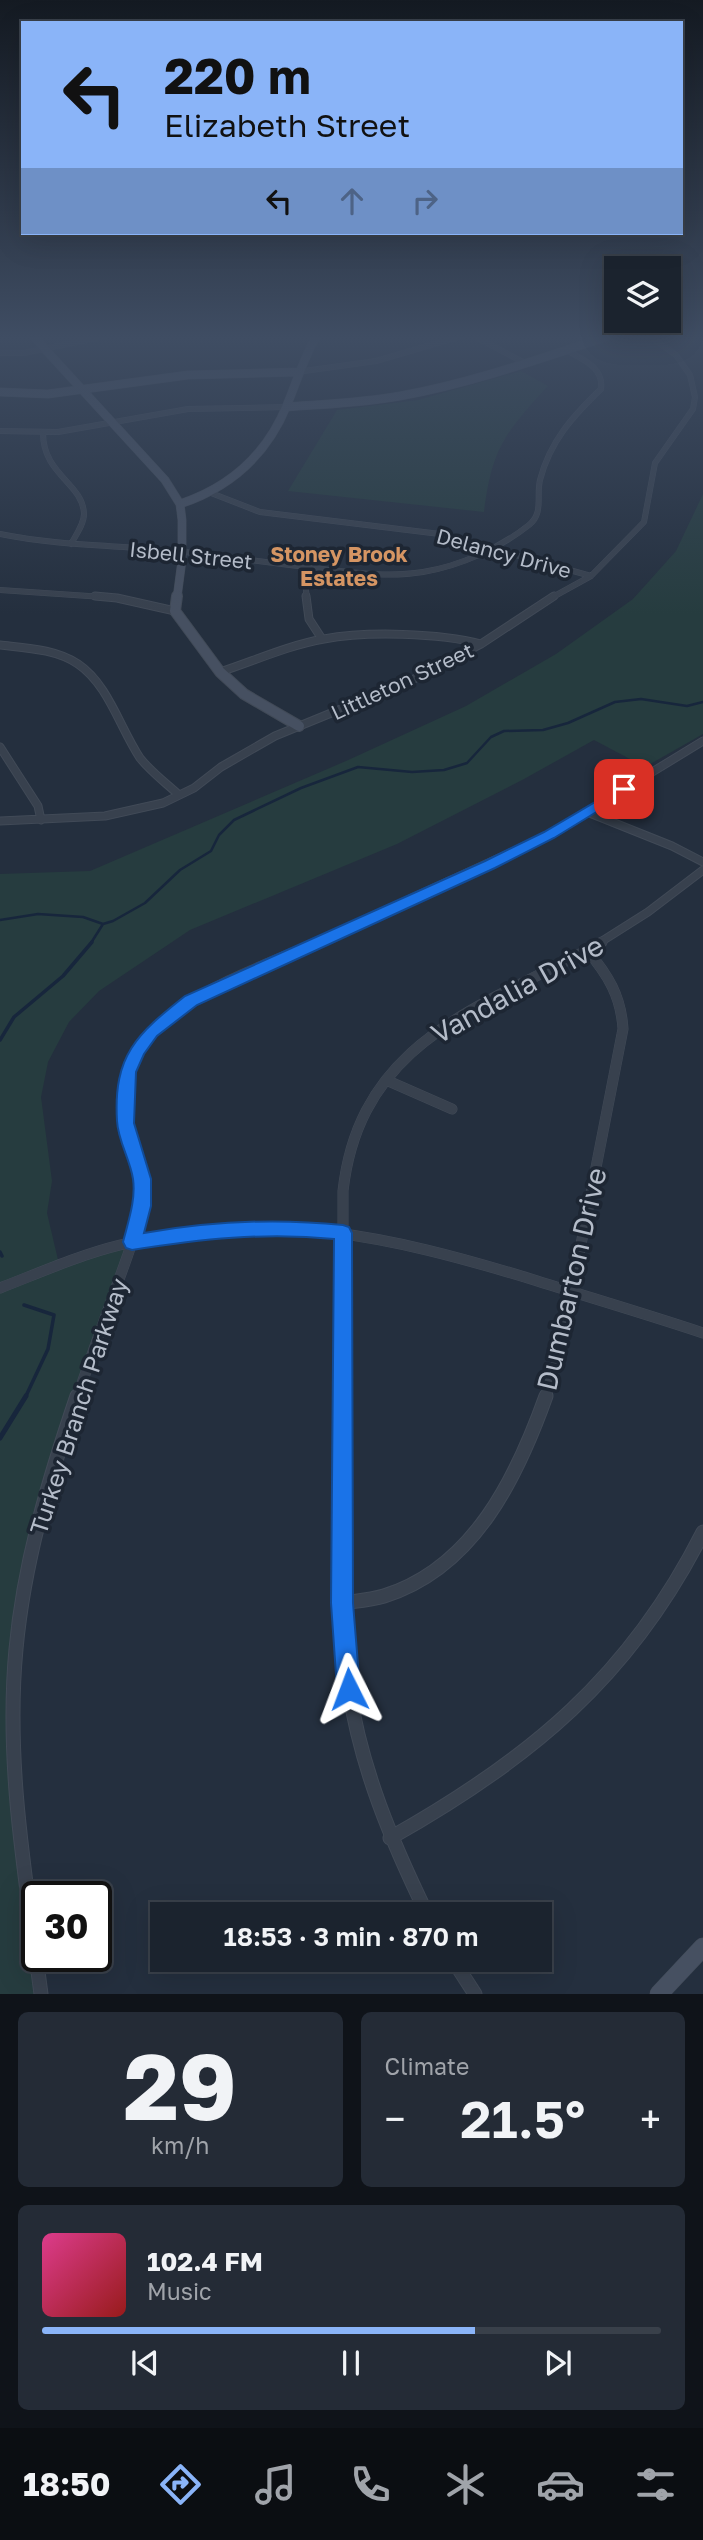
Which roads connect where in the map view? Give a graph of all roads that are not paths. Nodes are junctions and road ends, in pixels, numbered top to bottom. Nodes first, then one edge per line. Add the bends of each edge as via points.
1 (78, 428) edge
2 (118, 428) edge
3 (274, 428) edge
4 (564, 428) edge
5 (678, 428) edge
6 (0, 431) edge
7 (43, 433) junction
8 (211, 493) junction
9 (180, 504) junction
10 (0, 534) edge
11 (71, 544) junction
12 (489, 547) junction
13 (181, 553) junction
14 (303, 568) junction
15 (591, 576) junction
16 (0, 590) edge
17 (175, 611) junction
18 (322, 639) junction
19 (0, 645) edge
20 (481, 645) junction
21 (220, 672) junction
22 (299, 726) junction
23 (703, 741) edge
24 (0, 747) edge
25 (179, 795) junction
26 (587, 813) junction
27 (41, 820) junction
28 (0, 821) edge
29 (703, 862) edge
30 (703, 870) edge
31 (587, 950) junction
32 (386, 1080) junction
33 (452, 1110) dead end
34 (343, 1233) junction
35 (132, 1242) junction
36 (0, 1288) edge
37 (572, 1292) junction
38 (703, 1333) edge
39 (703, 1532) edge
40 (342, 1603) junction
41 (390, 1838) junction
42 (421, 1902) edge
43 (703, 1947) edge
44 (461, 1972) edge
45 (41, 1994) edge
46 (475, 1994) edge
47 (659, 1994) edge

1 - 7 street
2 - 9 street via 165,480
3 - 8 street via 251,464
4 - 12 street, Isbell Street via 550,449 539,483 537,517
5 - 15 street, Littleton Street via 653,467 644,522
6 - 7 street
7 - 11 street via 40,443 45,458 83,509
8 - 9 street
8 - 12 street, Delancy Drive via 260,512 440,534
9 - 13 street
10 - 11 street, Isbell Street
11 - 13 street, Isbell Street
12 - 14 street, Isbell Street via 454,567 415,575
12 - 15 street, Delancy Drive
13 - 14 street, Isbell Street
13 - 17 street
14 - 18 street via 309,619
15 - 20 street, Littleton Street
16 - 17 street via 117,598
17 - 21 street
18 - 20 street via 391,636 463,639
18 - 21 street
19 - 25 street via 44,649 89,670 142,761
20 - 22 street, Littleton Street via 391,690
21 - 22 street via 244,694
22 - 25 street, Littleton Street via 246,751
23 - 26 street, Turkey Branch Parkway
24 - 27 street via 38,806
25 - 27 street, Littleton Street via 131,812
26 - 29 street
26 - 35 street, Turkey Branch Parkway via 490,864 191,1000 151,1032 132,1061 125,1091 125,1123 142,1179 142,1206
27 - 28 street, Littleton Street
30 - 31 street, Vandalia Drive via 662,905
31 - 32 street, Vandalia Drive via 449,1021
31 - 37 street, Dumbarton Drive via 619,993 623,1029
32 - 33 street
32 - 34 street, Vandalia Drive via 351,1150 343,1186
34 - 35 street via 248,1228
34 - 37 street via 435,1249
34 - 40 street, Vandalia Drive
35 - 36 street
35 - 45 street, Turkey Branch Parkway via 34,1530 16,1649 16,1790
37 - 38 street
37 - 40 street, Dumbarton Drive via 544,1403 492,1516 467,1544 424,1578 388,1595
39 - 41 street via 657,1613 610,1675 558,1725 468,1794
40 - 41 street, Vandalia Drive via 349,1689 366,1766
41 - 42 street, Vandalia Drive
43 - 47 street
44 - 46 street

